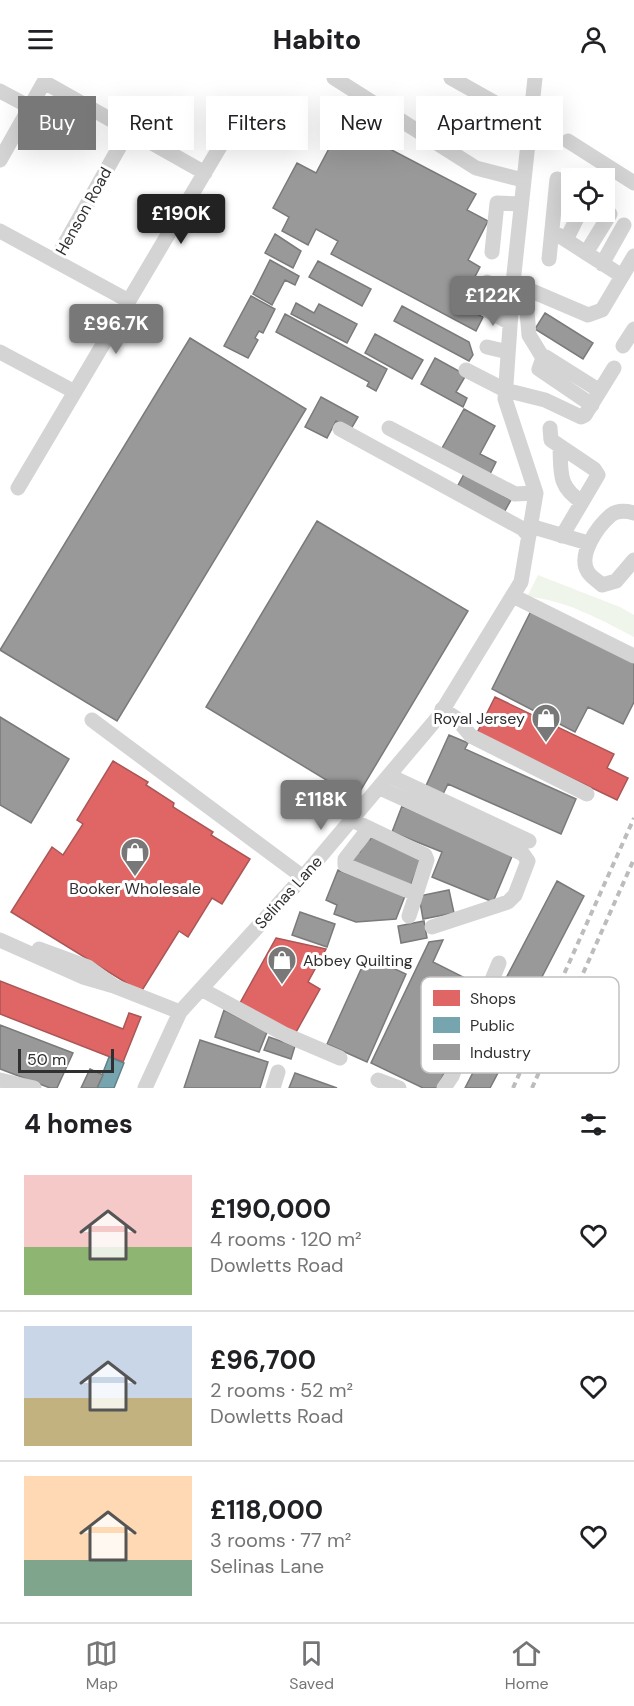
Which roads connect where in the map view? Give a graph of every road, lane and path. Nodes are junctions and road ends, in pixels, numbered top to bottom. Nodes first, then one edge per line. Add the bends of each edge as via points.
1 (334, 78) edge
2 (451, 78) edge
3 (535, 78) edge
4 (0, 91) edge
5 (36, 96) edge
6 (69, 96) edge
7 (483, 96) edge
8 (18, 101) edge
9 (18, 128) edge
10 (568, 141) dead end
11 (118, 150) edge
12 (164, 150) edge
13 (218, 150) edge
14 (0, 160) edge
15 (205, 173) junction
16 (557, 179) dead end
17 (523, 180) junction
18 (634, 183) edge
19 (520, 204) junction
20 (575, 222) edge
21 (605, 222) edge
22 (624, 225) dead end
23 (0, 231) edge
24 (552, 231) junction
25 (566, 240) junction
26 (492, 252) dead end
27 (586, 254) junction
28 (634, 256) edge
29 (549, 260) dead end
30 (55, 261) junction
31 (602, 264) junction
32 (622, 276) junction
33 (487, 282) dead end
34 (519, 286) junction
35 (129, 301) junction
36 (510, 323) junction
37 (634, 329) edge
38 (487, 346) dead end
39 (623, 346) dead end
40 (0, 352) edge
41 (508, 352) junction
42 (543, 358) junction
43 (614, 368) dead end
44 (466, 370) dead end
45 (505, 390) junction
46 (600, 391) junction
47 (75, 392) junction
48 (592, 405) junction
49 (389, 428) dead end
50 (340, 429) dead end
51 (550, 429) dead end
52 (560, 447) junction
53 (18, 488) dead end
54 (536, 493) junction
55 (582, 502) junction
56 (634, 513) edge
57 (530, 531) junction
58 (562, 536) junction
59 (588, 543) junction
60 (634, 560) edge
61 (513, 596) junction
62 (634, 656) edge
63 (442, 710) junction
64 (92, 720) dead end
65 (390, 776) junction
66 (380, 788) junction
67 (587, 794) dead end
68 (352, 820) junction
69 (369, 828) junction
70 (529, 841) dead end
71 (303, 877) junction
72 (416, 894) junction
73 (409, 916) dead end
74 (432, 927) dead end
75 (0, 940) edge
76 (39, 949) dead end
77 (499, 963) dead end
78 (493, 977) edge
79 (114, 986) junction
80 (201, 988) junction
81 (180, 1012) junction
82 (340, 1058) dead end
83 (278, 1072) dead end
84 (453, 1073) edge
85 (0, 1080) edge
86 (378, 1080) dead end
87 (34, 1088) edge
88 (145, 1088) edge
89 (273, 1088) edge
90 (399, 1088) edge
91 (444, 1088) edge

1 - 17 street via 476,168
2 - 7 street
3 - 17 street
4 - 8 street
5 - 6 street via 44,82
9 - 14 street
10 - 18 street
11 - 30 street, Henson Road
12 - 15 street
13 - 15 street
15 - 35 street
16 - 24 street
17 - 19 street
19 - 26 street via 496,203
19 - 34 street
20 - 25 street
21 - 27 street
22 - 31 street
23 - 30 street
24 - 25 street
24 - 29 street
25 - 27 street
27 - 31 street
28 - 32 street
30 - 35 street
31 - 32 street
32 - 34 street via 602,310 588,315
33 - 36 street via 478,305
34 - 36 street
34 - 42 street via 529,334
35 - 47 street
36 - 41 street
37 - 39 street
38 - 41 street
40 - 47 street
41 - 45 street
42 - 46 street
42 - 48 street via 539,369
43 - 46 street
44 - 45 street
45 - 48 street via 545,400 581,417
45 - 54 street
46 - 48 street
47 - 53 street
49 - 54 street via 515,494
50 - 57 street
51 - 52 street via 551,440
52 - 55 street via 563,484 568,493
52 - 55 street via 597,472
54 - 57 street, Selinas Lane
55 - 58 street
56 - 59 street via 625,510 612,514
57 - 58 street
57 - 61 street, Selinas Lane via 521,582
58 - 59 street
59 - 60 street via 584,560 588,573 602,585 616,580
61 - 62 street
61 - 63 street, Selinas Lane
63 - 65 street, Selinas Lane
63 - 67 street via 471,736
64 - 71 street
65 - 66 street, Selinas Lane
65 - 70 street
66 - 68 street, Selinas Lane
66 - 74 street via 523,854 528,861 515,895 508,902
68 - 69 street
68 - 71 street, Selinas Lane
69 - 72 street via 425,855 427,860
69 - 72 street via 345,865
71 - 80 street, Selinas Lane
72 - 73 street
75 - 79 street via 55,966
76 - 79 street via 88,967
77 - 78 street
79 - 81 street
80 - 81 street, Selinas Lane
80 - 82 street via 286,1035
81 - 88 street, Selinas Lane
83 - 89 street
84 - 91 street
85 - 87 street
86 - 90 street

